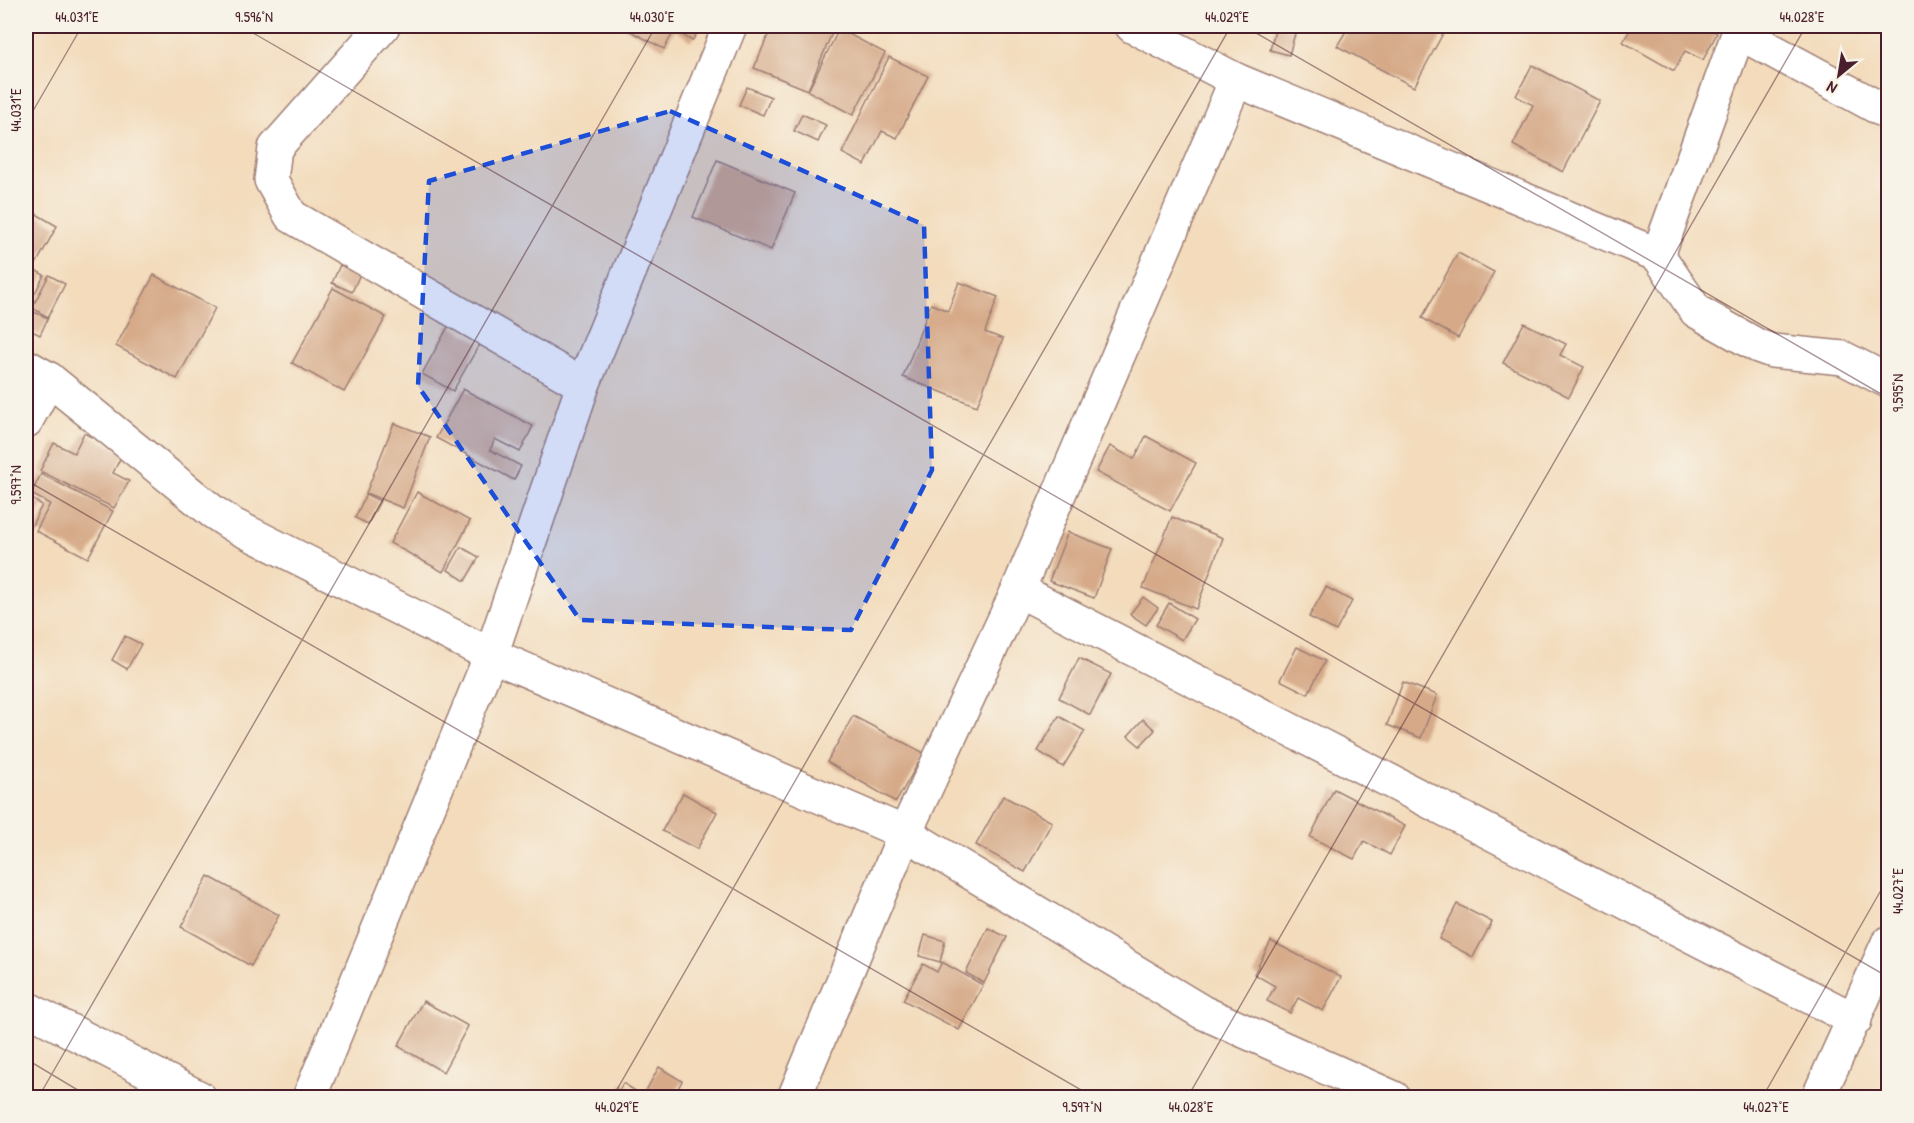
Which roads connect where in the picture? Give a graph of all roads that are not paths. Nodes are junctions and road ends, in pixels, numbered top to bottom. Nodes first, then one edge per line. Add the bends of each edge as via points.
1 (382, 26) edge
2 (730, 26) edge
3 (1132, 26) edge
4 (1739, 29) edge
5 (1236, 80) junction
6 (1888, 113) edge
7 (1658, 255) junction
8 (37, 373) edge
9 (1888, 381) edge
10 (583, 385) junction
11 (26, 421) edge
12 (1018, 590) junction
13 (491, 655) junction
14 (904, 833) junction
15 (1888, 943) edge
16 (26, 1008) edge
17 (1855, 1020) junction
18 (200, 1098) edge
19 (309, 1098) edge
20 (794, 1098) edge
21 (1394, 1098) edge
22 (1818, 1098) edge

1 - 10 street via 275,148 271,180 291,216
2 - 10 street
3 - 5 street
4 - 6 street
4 - 7 street
5 - 7 street
5 - 12 street
7 - 9 street via 1696,311 1758,346 1843,358
8 - 11 street
8 - 13 street via 233,525
10 - 13 street
12 - 14 street
12 - 17 street
13 - 14 street
13 - 19 street
14 - 20 street
14 - 21 street via 1202,1012
15 - 17 street
16 - 18 street
17 - 22 street

